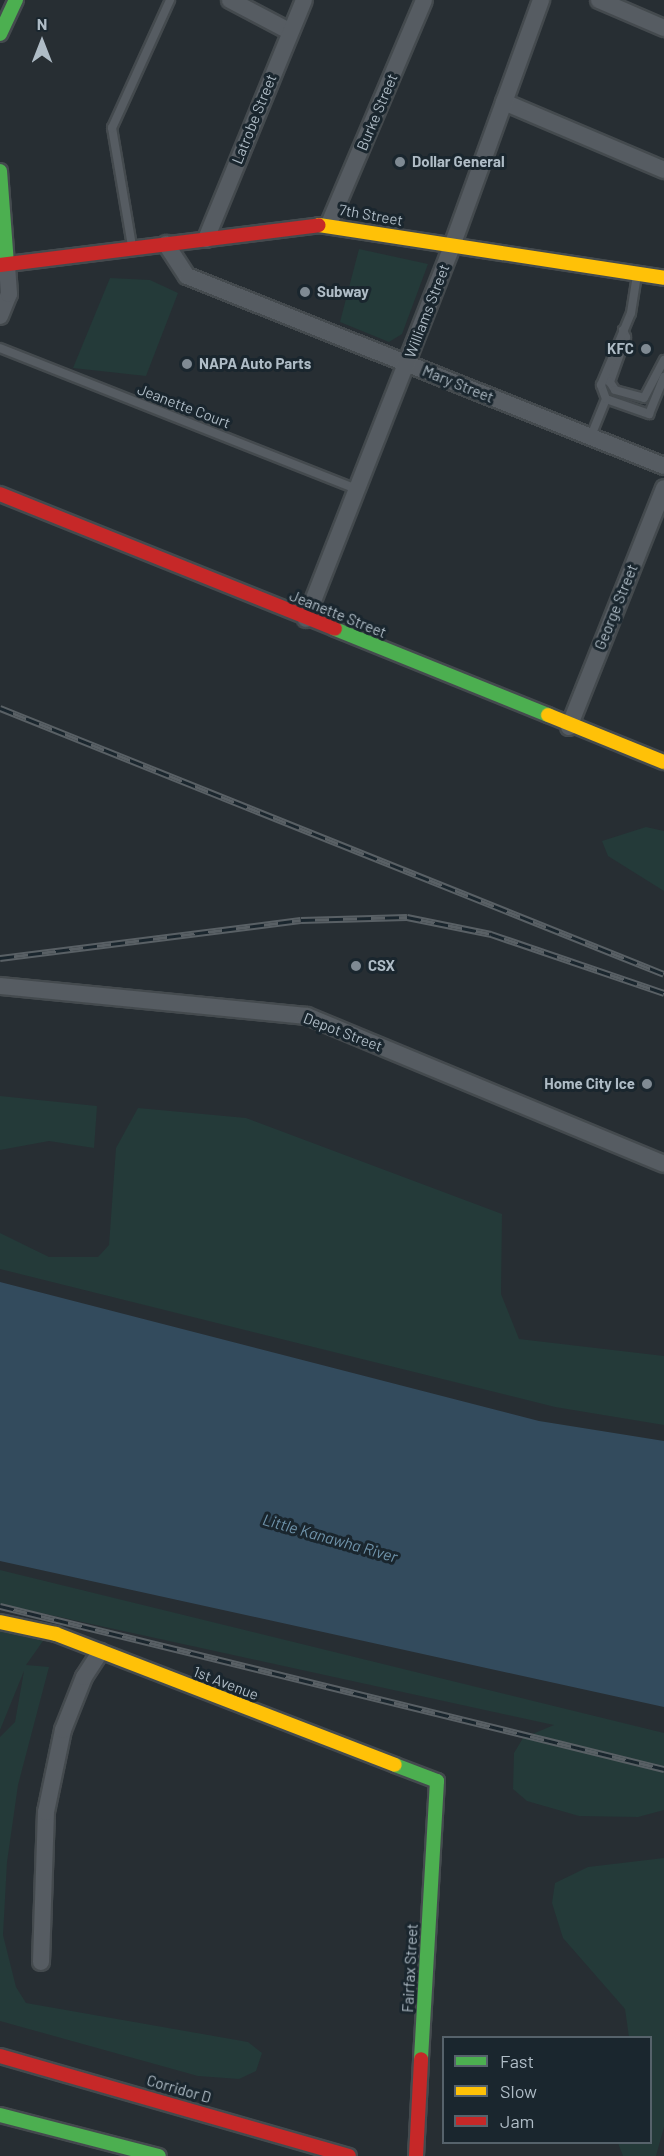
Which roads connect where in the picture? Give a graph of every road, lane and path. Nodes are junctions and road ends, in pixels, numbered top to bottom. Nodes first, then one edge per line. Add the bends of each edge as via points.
1 (16, 0) edge
2 (171, 0) edge
3 (230, 0) edge
4 (304, 0) edge
5 (424, 0) edge
6 (541, 0) edge
7 (599, 0) edge
8 (664, 28) edge
9 (289, 31) junction
10 (0, 34) edge
11 (504, 102) junction
12 (664, 170) edge
13 (0, 171) edge
14 (329, 224) junction
15 (206, 239) junction
16 (166, 244) junction
17 (452, 246) junction
18 (133, 248) junction
19 (3, 264) edge
20 (637, 274) junction
21 (664, 278) edge
22 (0, 316) edge
23 (623, 330) junction
24 (0, 348) edge
25 (664, 360) edge
26 (406, 363) junction
27 (663, 382) edge
28 (606, 399) junction
29 (591, 436) junction
30 (664, 466) edge
31 (664, 488) edge
32 (357, 489) junction
33 (0, 494) edge
34 (306, 619) junction
35 (569, 727) junction
36 (664, 762) edge
37 (0, 986) edge
38 (664, 1164) edge
39 (0, 1622) edge
40 (100, 1652) junction
41 (437, 1781) joint
42 (41, 1962) dead end
43 (0, 2056) edge
44 (0, 2115) edge
45 (159, 2156) edge
46 (349, 2156) edge
47 (416, 2156) edge

1 - 10 main road
2 - 18 lane via 112,128
3 - 9 street
4 - 9 street, Latrobe Street
5 - 14 street, Burke Street
6 - 11 street, Williams Street
7 - 8 street
9 - 15 street, Latrobe Street
11 - 12 street
11 - 17 street, Williams Street
13 - 19 main road
14 - 15 main road, 7th Street
14 - 17 main road, 7th Street
15 - 16 main road, 7th Street
16 - 18 main road, 7th Street
16 - 26 street, Mary Street via 187,276
17 - 20 main road, 7th Street
17 - 26 street, Williams Street
18 - 19 main road, 7th Street
19 - 22 street via 9,294
20 - 21 main road, 7th Street
20 - 23 lane
23 - 25 lane via 626,337 610,382 615,390 644,398
23 - 28 lane via 601,385
24 - 32 lane, Jeanette Court
26 - 29 street, Mary Street
26 - 32 street, Williams Street
27 - 28 lane via 649,414
28 - 29 lane
29 - 30 street, Mary Street
31 - 35 street, George Street
32 - 34 street, Williams Street
33 - 34 main road, Jeanette Street
34 - 35 main road, Jeanette Street
35 - 36 main road, Jeanette Street
37 - 38 street, Depot Street via 307,1016
39 - 40 main road, 1st Avenue via 56,1634
40 - 41 main road, 1st Avenue
40 - 42 street via 84,1677 63,1730 46,1812
41 - 47 main road, Fairfax Street
43 - 46 main road, Corridor D
44 - 45 main road

